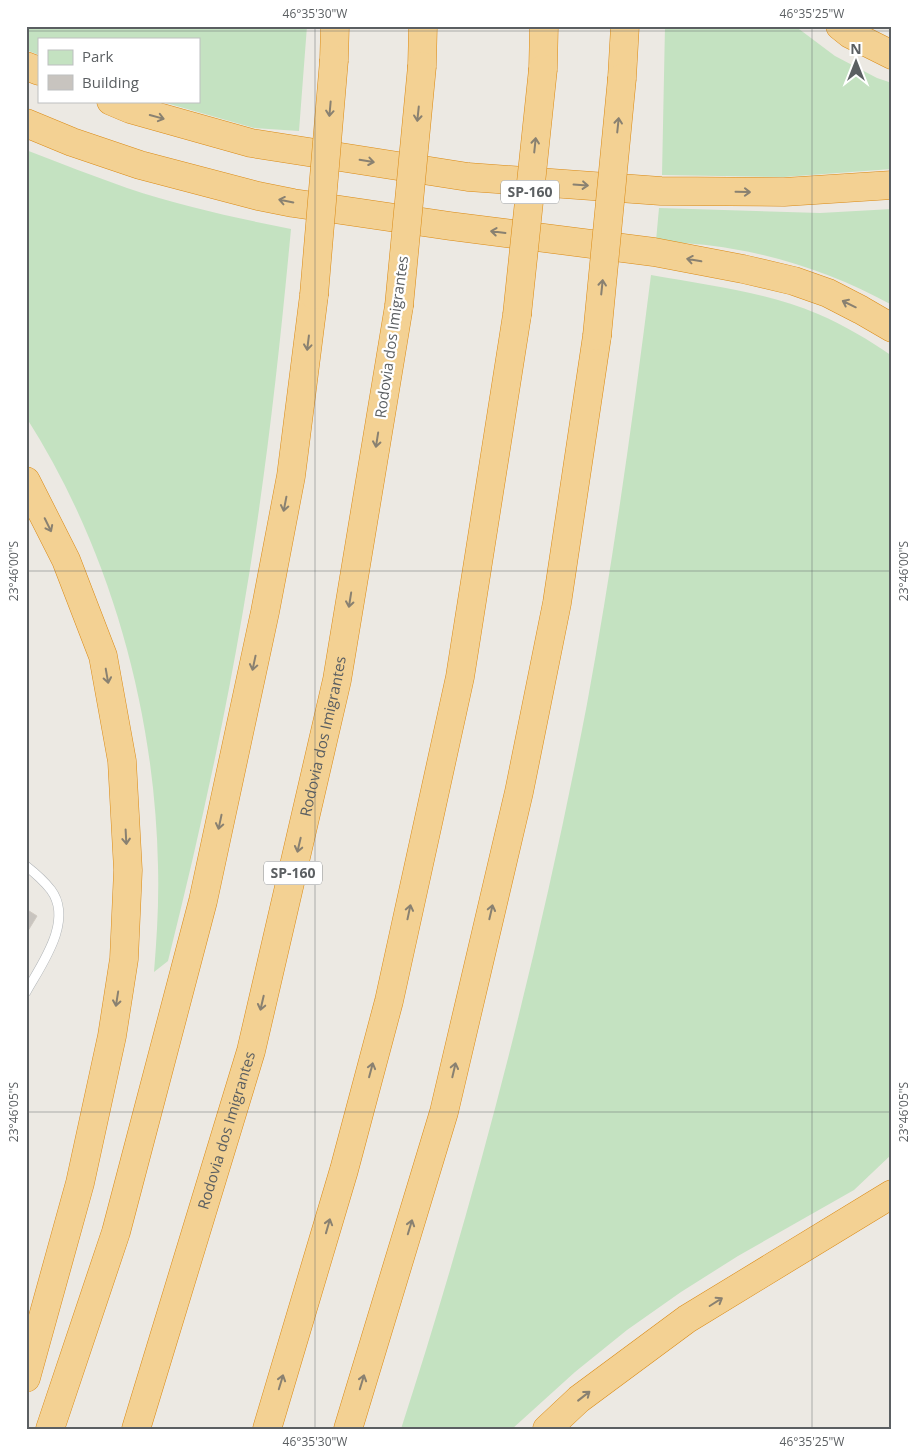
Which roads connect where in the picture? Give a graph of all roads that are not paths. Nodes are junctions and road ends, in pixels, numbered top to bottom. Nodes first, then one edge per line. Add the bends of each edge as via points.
1 (335, 26) edge
2 (423, 26) edge
3 (544, 26) edge
4 (625, 26) edge
5 (840, 26) edge
6 (892, 55) edge
7 (26, 66) edge
8 (38, 71) edge
9 (113, 102) edge
10 (26, 123) edge
11 (892, 185) edge
12 (892, 328) edge
13 (26, 481) edge
14 (26, 866) edge
15 (26, 992) edge
16 (892, 1186) edge
17 (881, 1200) edge
18 (26, 1378) edge
19 (50, 1429) edge
20 (136, 1429) edge
21 (267, 1429) edge
22 (348, 1429) edge
23 (547, 1429) edge

1 -> 19 highway, bridge via 314,295 291,476 265,612 203,901 116,1232
2 -> 20 highway, Rodovia dos Imigrantes / SP-160, bridge via 399,306 337,680 251,1051
21 -> 3 highway, SP-160, bridge via 344,1170 389,1001 460,677 517,315 543,69
22 -> 4 highway, bridge via 444,1112 519,792 557,604 597,336
5 - 6 highway
7 - 8 highway
9 -> 11 highway via 251,143 468,177 680,191 784,192
12 -> 10 highway via 828,293 744,269 654,252 258,196 140,165
13 -> 18 highway via 66,560 103,656 122,761 128,870 124,958 112,1036 80,1183
14 - 15 lane via 52,891 60,910 53,944
16 - 17 highway
23 -> 17 highway via 579,1400 687,1319

